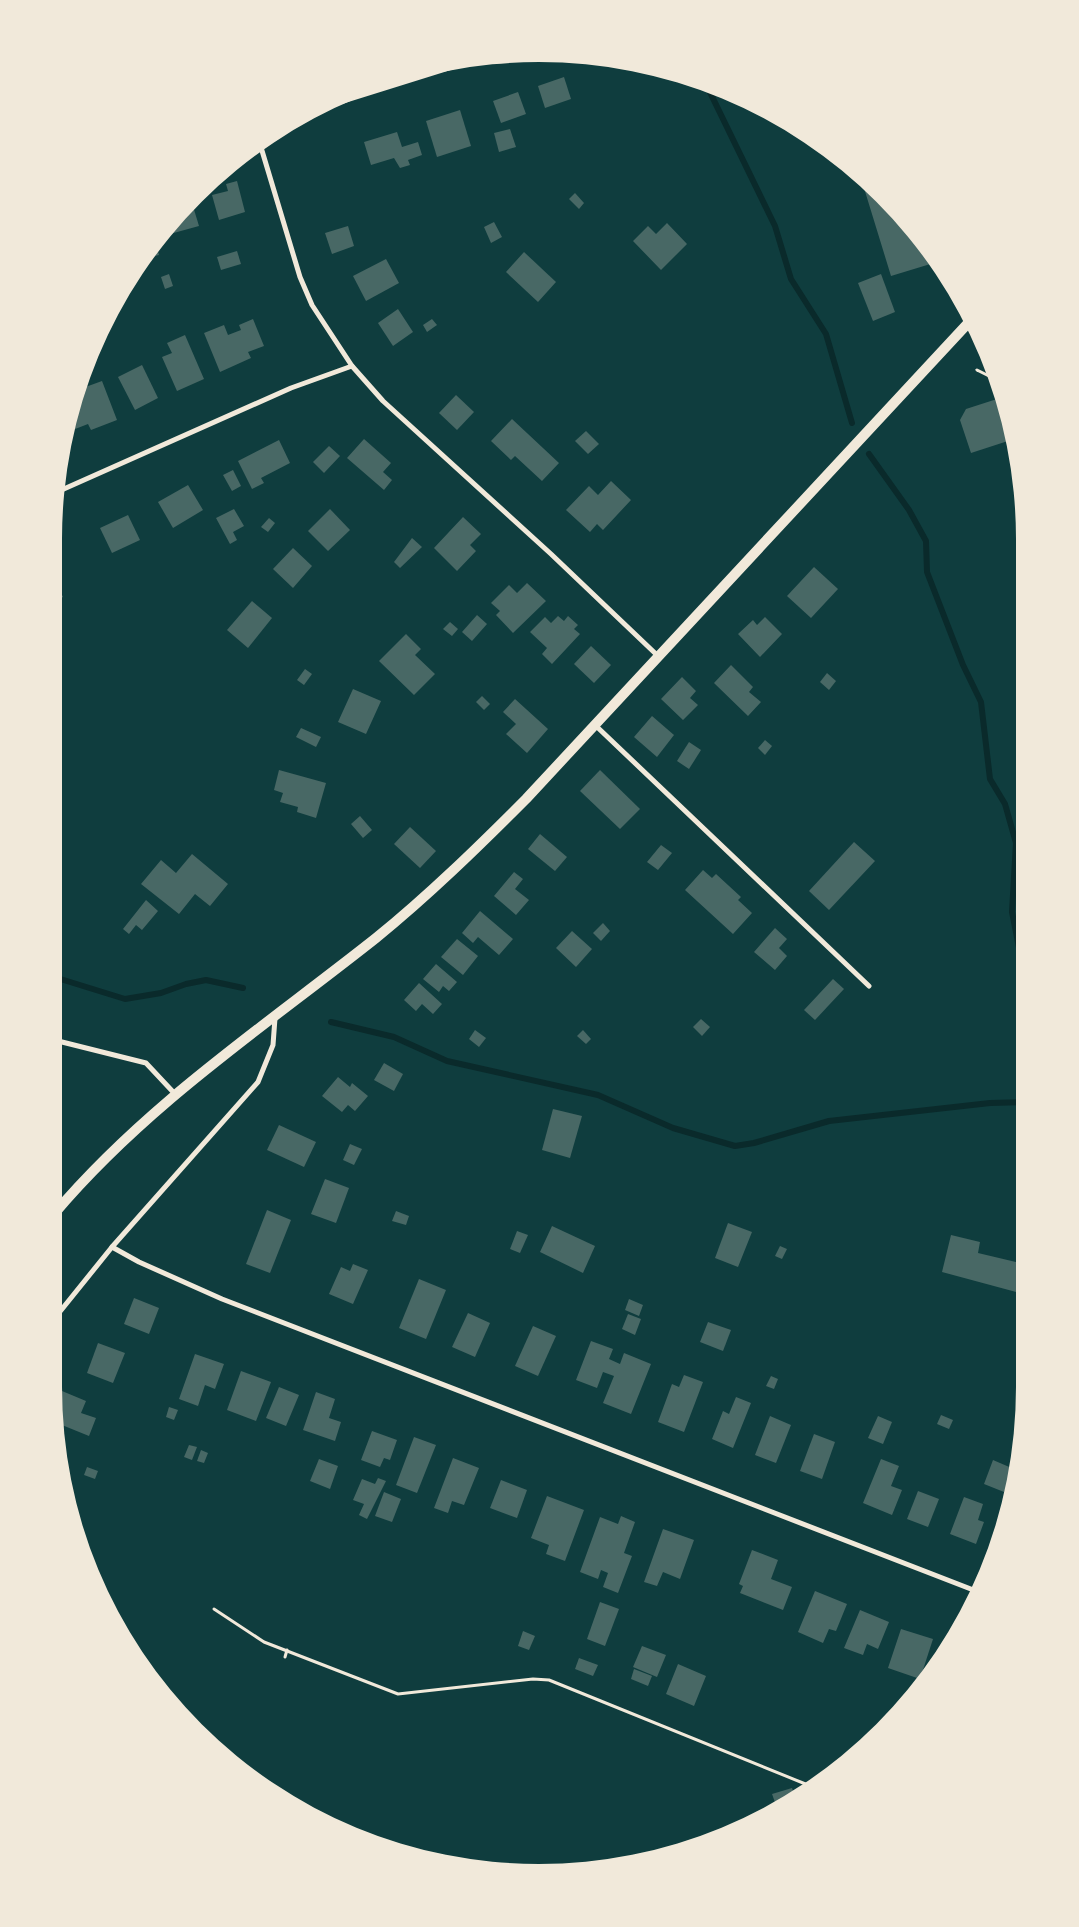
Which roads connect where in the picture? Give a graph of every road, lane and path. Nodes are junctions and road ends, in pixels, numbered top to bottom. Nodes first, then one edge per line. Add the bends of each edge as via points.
1 (262, 151) edge
2 (965, 325) edge
3 (352, 366) junction
4 (977, 370) dead end
5 (987, 375) edge
6 (66, 488) edge
7 (658, 657) junction
8 (595, 725) junction
9 (869, 986) dead end
10 (275, 1015) junction
11 (62, 1042) edge
12 (174, 1094) junction
13 (62, 1206) edge
14 (112, 1246) junction
15 (62, 1309) edge
16 (971, 1589) edge
17 (214, 1609) dead end
18 (287, 1650) junction
19 (285, 1657) dead end
20 (805, 1784) edge

1 - 3 street via 300,277 312,305
2 - 7 main road
3 - 6 street via 291,388
3 - 7 street via 383,401
4 - 5 path
7 - 8 main road
8 - 9 street
8 - 10 main road via 451,872 377,936
10 - 12 main road
10 - 14 street via 273,1045 258,1082
11 - 12 street via 146,1063
12 - 13 main road
14 - 15 street
14 - 16 street via 222,1299
17 - 18 path via 264,1642
18 - 19 path
18 - 20 path via 398,1694 549,1680

